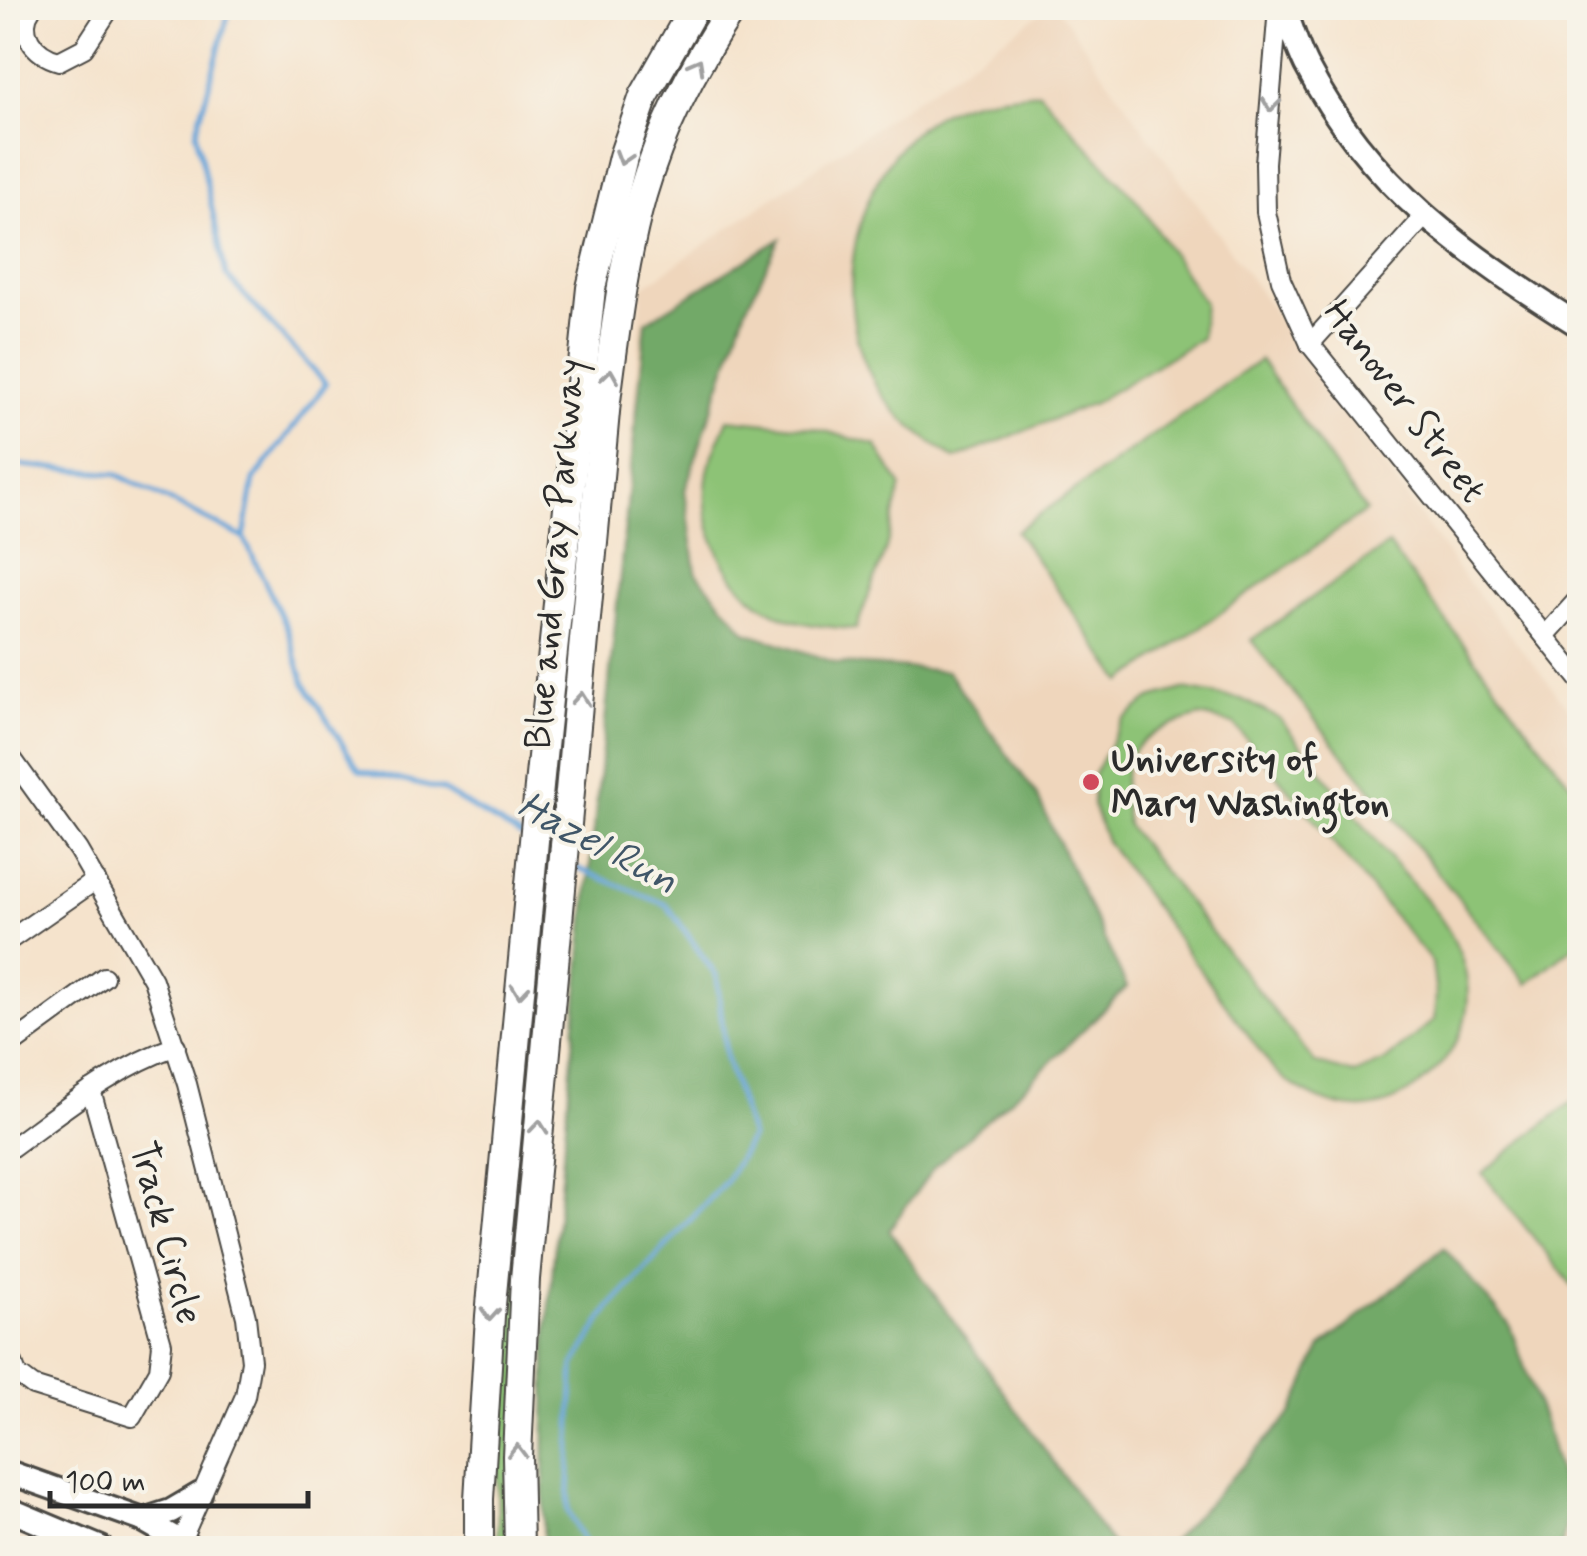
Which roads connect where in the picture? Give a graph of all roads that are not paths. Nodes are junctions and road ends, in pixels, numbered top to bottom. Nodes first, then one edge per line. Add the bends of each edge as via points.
1 (32, 8) edge
2 (110, 8) edge
3 (694, 8) edge
4 (732, 8) edge
5 (1281, 8) edge
6 (1424, 217) junction
7 (1580, 326) edge
8 (1310, 344) junction
9 (1580, 596) edge
10 (1545, 636) junction
11 (1580, 680) edge
12 (8, 754) edge
13 (96, 880) junction
14 (8, 940) edge
15 (104, 977) dead end
16 (176, 1046) junction
17 (8, 1047) edge
18 (91, 1090) junction
19 (8, 1150) edge
20 (8, 1350) edge
21 (8, 1472) edge
22 (200, 1494) junction
23 (8, 1510) edge
24 (143, 1520) junction
25 (183, 1546) edge
26 (101, 1548) edge
27 (479, 1548) edge
28 (520, 1548) edge

1 - 2 street via 26,16 30,42 59,60 84,48
3 -> 27 highway, Blue and Gray Parkway via 644,96 591,288 490,1316
28 -> 4 highway, Blue and Gray Parkway via 525,1279 606,401 643,194 688,81
5 - 6 main road via 1335,112
5 -> 8 street, Hanover Street via 1266,212 1281,280
6 - 7 main road
6 - 8 street
8 - 10 street, Hanover Street
9 - 10 street
10 - 11 street, Hanover Street
12 - 13 street
13 - 14 street
13 - 16 street via 153,980
15 - 17 street
16 - 18 street
16 - 22 street via 250,1342 246,1396
18 - 19 street
18 - 20 street, Track Circle via 157,1318 162,1359 132,1418 32,1386
21 - 24 main road
22 - 24 main road
22 - 25 street
23 - 26 main road
24 - 25 main road

